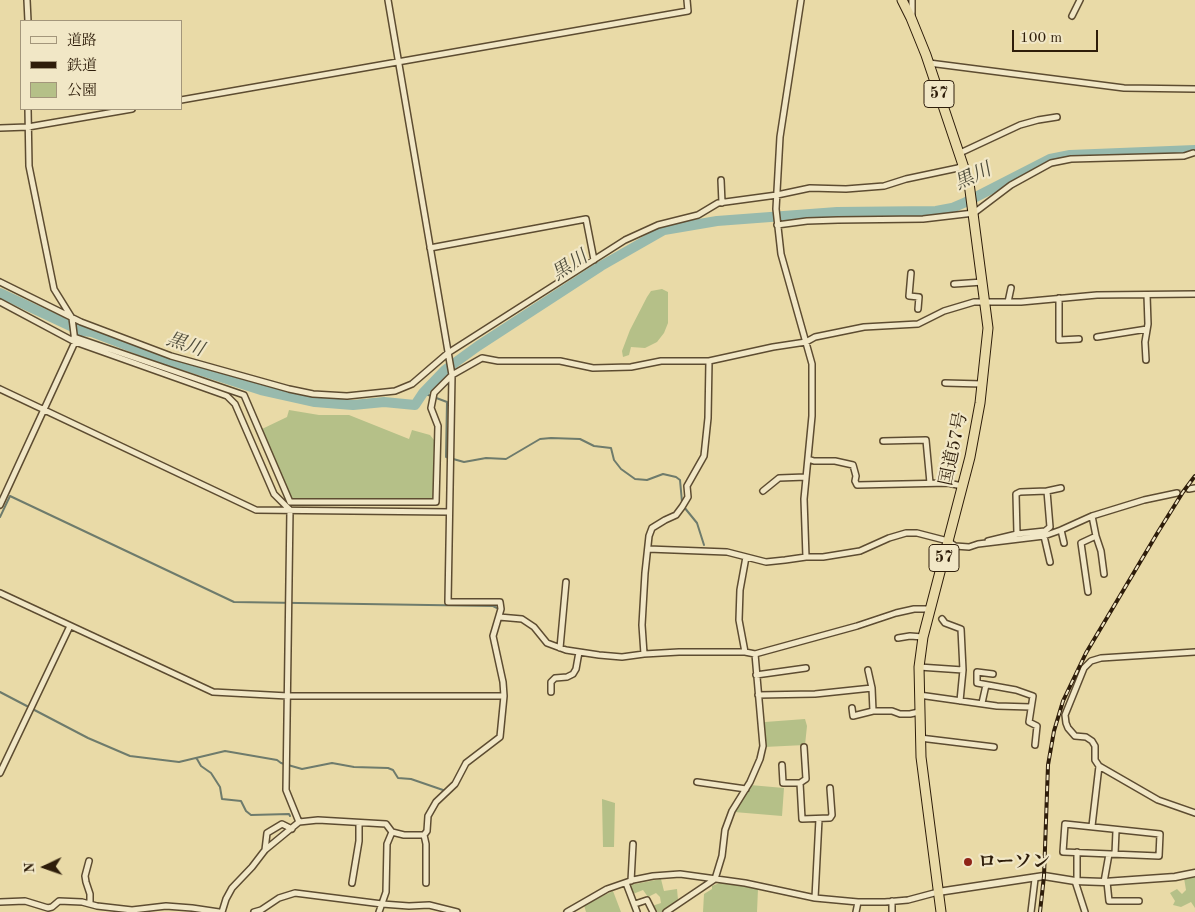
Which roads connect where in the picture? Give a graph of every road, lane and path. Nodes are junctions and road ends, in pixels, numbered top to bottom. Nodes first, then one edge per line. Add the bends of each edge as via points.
1 (27, 0) edge
2 (388, 0) edge
3 (687, 0) edge
4 (801, 0) edge
5 (902, 0) edge
6 (912, 0) edge
7 (1080, 0) edge
8 (1072, 16) dead end
9 (912, 18) junction
10 (28, 20) edge
11 (398, 62) junction
12 (929, 63) junction
13 (1195, 89) edge
14 (182, 100) edge
15 (28, 110) edge
16 (126, 110) edge
17 (1057, 117) dead end
18 (28, 127) junction
19 (0, 128) edge
20 (960, 153) junction
21 (1193, 153) dead end
22 (964, 164) junction
23 (715, 186) dead end
24 (776, 195) junction
25 (722, 203) junction
26 (974, 209) junction
27 (777, 225) junction
28 (430, 248) junction
29 (594, 260) junction
30 (911, 273) dead end
31 (0, 282) edge
32 (983, 282) junction
33 (954, 284) dead end
34 (1011, 288) dead end
35 (1195, 294) edge
36 (1147, 295) junction
37 (1059, 298) junction
38 (0, 302) edge
39 (1008, 302) junction
40 (986, 303) junction
41 (918, 309) dead end
42 (72, 318) junction
43 (1147, 329) junction
44 (1097, 336) dead end
45 (74, 339) junction
46 (1079, 339) dead end
47 (806, 342) junction
48 (448, 353) junction
49 (1146, 360) dead end
50 (709, 361) junction
51 (452, 375) junction
52 (945, 382) dead end
53 (982, 384) junction
54 (0, 389) edge
55 (45, 410) junction
56 (883, 441) dead end
57 (808, 458) junction
58 (806, 477) junction
59 (930, 483) junction
60 (963, 487) junction
61 (1061, 488) dead end
62 (763, 491) dead end
63 (1046, 491) junction
64 (1177, 493) tunnel mouth
65 (0, 505) edge
66 (290, 510) junction
67 (449, 512) junction
68 (1092, 516) junction
69 (1061, 530) junction
70 (1017, 534) junction
71 (1044, 536) junction
72 (1096, 536) junction
73 (948, 541) junction
74 (1064, 543) dead end
75 (978, 544) junction
76 (648, 549) junction
77 (746, 557) junction
78 (806, 557) junction
79 (1050, 562) dead end
80 (1104, 574) dead end
81 (566, 582) dead end
82 (1088, 592) dead end
83 (0, 593) edge
84 (930, 609) junction
85 (499, 617) junction
86 (942, 619) dead end
87 (70, 626) junction
88 (923, 637) junction
89 (898, 638) dead end
90 (560, 648) junction
91 (579, 652) junction
92 (745, 652) junction
93 (1195, 652) edge
94 (644, 654) junction
95 (755, 654) junction
96 (919, 667) junction
97 (806, 668) dead end
98 (868, 670) dead end
99 (963, 670) junction
100 (993, 674) dead end
101 (756, 675) junction
102 (986, 685) junction
103 (872, 688) junction
104 (550, 692) dead end
105 (758, 695) junction
106 (918, 695) junction
107 (288, 696) junction
108 (504, 696) junction
109 (960, 701) junction
110 (982, 703) junction
111 (1031, 707) junction
112 (852, 708) dead end
113 (873, 711) junction
114 (919, 712) junction
115 (920, 738) junction
116 (1035, 745) dead end
117 (804, 747) dead end
118 (994, 747) dead end
119 (782, 765) dead end
120 (1099, 766) junction
121 (0, 773) edge
122 (697, 782) dead end
123 (800, 783) junction
124 (830, 788) dead end
125 (746, 789) junction
126 (1195, 813) edge
127 (819, 819) junction
128 (299, 822) junction
129 (359, 823) junction
130 (1092, 826) junction
131 (292, 829) junction
132 (1116, 831) junction
133 (392, 832) junction
134 (424, 835) junction
135 (632, 844) dead end
136 (265, 850) junction
137 (1077, 852) junction
138 (1112, 854) junction
139 (89, 861) dead end
140 (1195, 873) edge
141 (1035, 878) junction
142 (715, 879) junction
143 (1076, 881) junction
144 (629, 882) junction
145 (1106, 882) junction
146 (352, 883) dead end
147 (426, 883) dead end
148 (938, 892) junction
149 (815, 898) junction
150 (892, 901) junction
151 (1139, 901) dead end
152 (0, 902) edge
153 (858, 902) junction
154 (90, 904) junction
155 (382, 904) junction
156 (635, 904) junction
157 (52, 909) edge
158 (221, 912) edge
159 (254, 912) edge
160 (379, 912) edge
161 (457, 912) edge
162 (567, 912) edge
163 (638, 912) edge
164 (653, 912) edge
165 (666, 912) edge
166 (856, 912) edge
167 (892, 912) edge
168 (941, 912) edge
169 (1032, 912) edge
170 (1085, 912) edge

1 - 10 street
2 - 11 street
3 - 11 street via 688,10
4 - 24 street via 780,137
5 - 9 highway, 国道57号 / 57
6 - 9 street
7 - 8 street
9 - 12 highway, 国道57号 / 57
11 - 14 street
11 - 28 street
12 - 13 street via 1124,88
12 - 20 highway, 国道57号 / 57
15 - 18 street
16 - 18 street
17 - 20 street via 1020,125
18 - 19 street
18 - 42 street via 29,166 54,288
20 - 22 highway, 国道57号 / 57
21 - 26 street via 1184,156 1071,159 1052,163
22 - 24 street via 884,186 810,188
22 - 26 highway, 国道57号 / 57
23 - 25 street via 721,183
24 - 25 street
24 - 27 street
25 - 29 street via 698,215 642,232
26 - 27 street via 923,219
26 - 32 highway, 国道57号 / 57
27 - 47 street via 781,254
28 - 29 street via 586,219
28 - 48 street
29 - 48 street
30 - 41 street via 909,296 920,297
31 - 42 street
32 - 33 street
32 - 40 highway, 国道57号 / 57
34 - 39 street
35 - 36 street
36 - 37 street
36 - 43 street
37 - 39 street
37 - 46 street via 1059,340
38 - 45 street
39 - 40 street
40 - 47 street via 974,302 944,311 918,324 864,327 815,337
40 - 53 highway, 国道57号 / 57 via 988,336
42 - 45 street
42 - 48 street via 172,356 313,394 348,396 395,391 412,384
43 - 44 street
43 - 49 street
45 - 51 street via 244,395 290,502 436,502 438,426 431,408 434,393
45 - 55 street
45 - 66 street via 227,396 235,404 274,494
47 - 50 street
47 - 57 street via 812,364 813,388
48 - 51 street
50 - 51 street via 661,361 630,367 593,368 560,361 482,358
50 - 76 street via 704,456 687,486 688,497 682,507 676,515 652,528
51 - 67 street
52 - 53 street
53 - 60 highway, 国道57号 / 57
54 - 55 street
55 - 65 street
55 - 66 street via 256,510
56 - 59 street via 926,440
57 - 58 street
57 - 59 street via 853,465 857,485
58 - 62 street via 779,478
58 - 78 street
59 - 60 street
60 - 73 highway, 国道57号 / 57
61 - 63 street
63 - 70 street via 1016,494
63 - 70 street via 1050,527 1045,531
64 - 68 street
66 - 67 street
66 - 107 street
67 - 85 street via 448,602 500,602
68 - 69 street
68 - 72 street
69 - 71 street
69 - 74 street
70 - 75 street
71 - 75 street
71 - 79 street
72 - 80 street
72 - 82 street via 1081,543
73 - 75 street via 955,546
73 - 78 street via 906,533 860,551
73 - 84 highway, 国道57号 / 57
76 - 77 street via 726,552
76 - 94 street via 642,624
77 - 78 street via 766,562
77 - 92 street via 739,620
81 - 90 street
83 - 87 street
84 - 88 highway, 国道57号 / 57
84 - 95 street via 896,613
85 - 90 street via 522,619 534,627 547,643
85 - 108 street via 493,636
86 - 99 street via 961,629
87 - 107 street via 214,692
87 - 121 street
88 - 89 street
88 - 96 highway, 国道57号 / 57
90 - 91 street
91 - 94 street via 622,657
91 - 104 street via 573,674 555,678
92 - 94 street
92 - 95 street
93 - 120 street via 1102,658 1084,668 1065,715 1066,723 1075,736 1092,741
95 - 101 street
96 - 99 street
96 - 106 highway, 国道57号 / 57
97 - 101 street
98 - 103 street
99 - 109 street
100 - 102 street via 977,672 977,683
101 - 105 street
102 - 110 street
102 - 111 street via 1033,696
103 - 105 street
103 - 113 street
105 - 125 street via 763,746
106 - 109 street
106 - 114 highway, 国道57号 / 57
107 - 108 street
107 - 128 street via 286,790
108 - 134 street via 500,737 466,763 454,784 436,802 428,816
109 - 110 street
110 - 111 street
111 - 116 street via 1029,722 1037,726
112 - 113 street via 853,716
113 - 114 street
114 - 115 highway, 国道57号 / 57
115 - 118 street
115 - 148 highway, 国道57号 / 57
117 - 123 street via 806,779
119 - 123 street via 783,783
120 - 126 street via 1158,800
120 - 130 street
122 - 125 street
123 - 127 street via 802,819
124 - 127 street via 832,815
125 - 142 street via 725,830
127 - 149 street
128 - 129 street
128 - 131 street
129 - 133 street via 386,824
129 - 146 street
130 - 132 street
130 - 137 street via 1064,824 1063,852
131 - 136 street
131 - 136 street via 282,824 267,833
132 - 138 street
132 - 138 street via 1160,834 1159,856
133 - 134 street
133 - 155 street via 387,844 386,892
134 - 147 street
135 - 144 street
136 - 158 street via 232,888
137 - 138 street
137 - 143 street
138 - 145 street
139 - 154 street via 85,876
140 - 145 street
141 - 143 street via 1044,876
141 - 148 street
141 - 169 street
142 - 144 street via 680,874
142 - 149 street via 778,888
142 - 165 street
143 - 145 street
143 - 170 street
144 - 156 street
144 - 162 street via 607,889
145 - 151 street via 1109,901
148 - 150 street
148 - 168 highway, 国道57号 / 57
149 - 153 street
150 - 153 street
150 - 167 street
152 - 157 street via 25,902
153 - 166 street
154 - 157 street via 59,901
154 - 158 street via 132,910 166,906
155 - 159 street via 295,893
155 - 160 street
155 - 161 street via 429,905
156 - 163 street
156 - 164 street via 647,900

